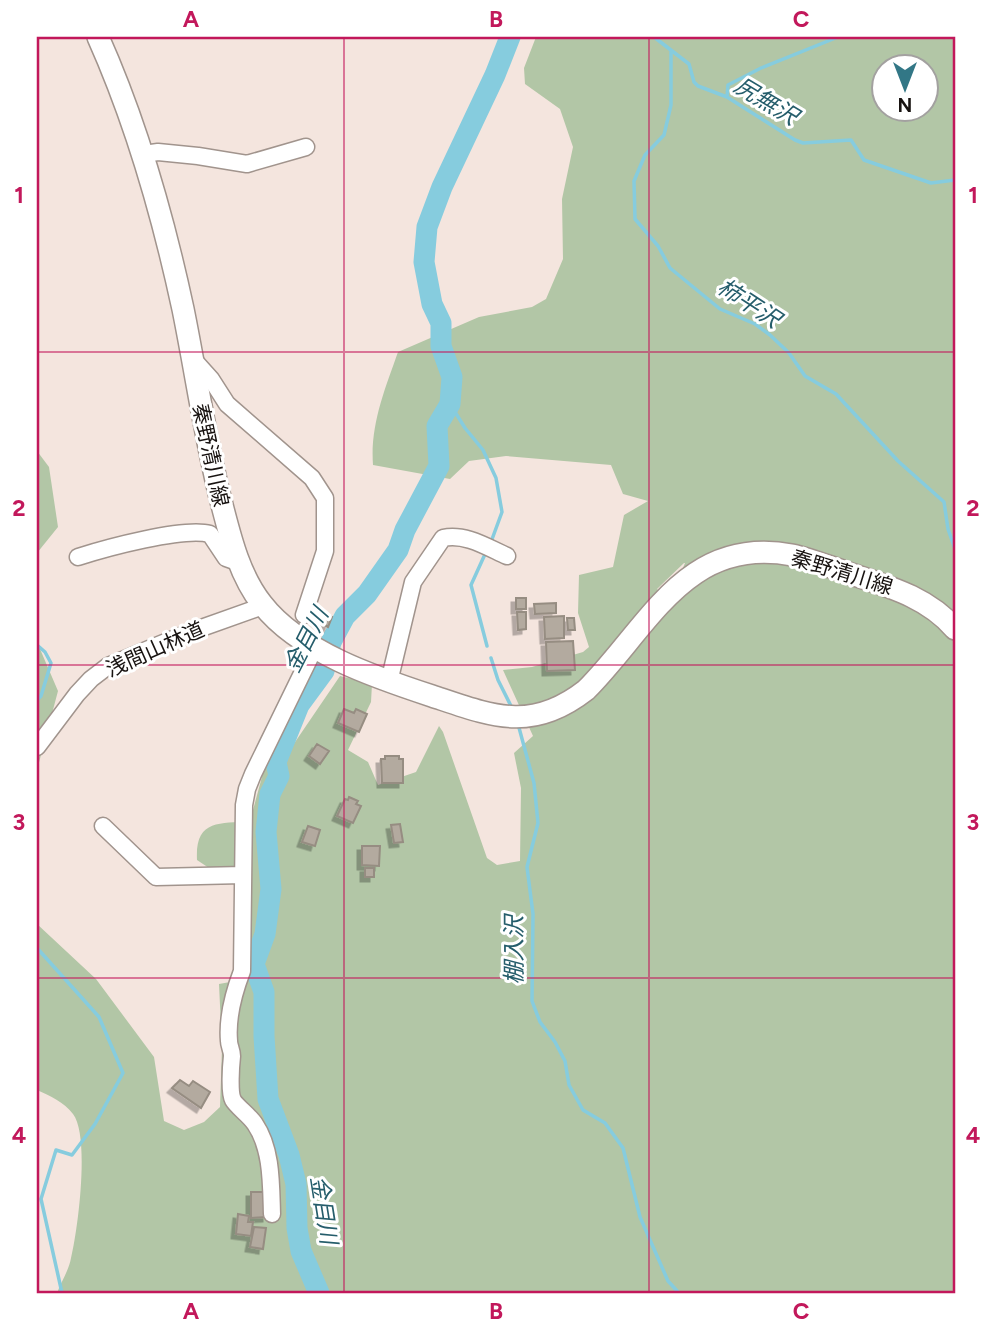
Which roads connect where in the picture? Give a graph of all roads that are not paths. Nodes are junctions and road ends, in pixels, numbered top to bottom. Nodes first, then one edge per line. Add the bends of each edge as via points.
1 (98, 37) edge
2 (306, 147) dead end
3 (144, 153) junction
4 (191, 357) junction
5 (507, 556) dead end
6 (78, 557) dead end
7 (240, 564) junction
8 (263, 606) junction
9 (304, 615) dead end
10 (955, 629) edge
11 (318, 649) junction
12 (389, 682) junction
13 (37, 747) edge
14 (103, 826) dead end
15 (243, 875) junction
16 (272, 1214) dead end

1 - 3 main road, 秦野清川線
2 - 3 street via 247,164
3 - 4 main road, 秦野清川線
4 - 7 main road, 秦野清川線 via 208,450
4 - 9 street via 228,404 312,478 325,498 325,551
5 - 12 street via 472,540 443,538 413,582
6 - 7 street via 196,532 210,534 226,558
7 - 8 main road, 秦野清川線
8 - 11 main road, 秦野清川線
8 - 13 street, 浅間山林道 via 108,666 84,687
10 - 12 main road, 秦野清川線 via 943,615 900,590 793,555 748,553 693,572 586,690 555,710 518,717 479,712
11 - 12 main road, 秦野清川線
11 - 15 street via 247,789
14 - 15 street via 156,877
15 - 16 street via 242,971 234,995 229,1043 233,1100 261,1133

